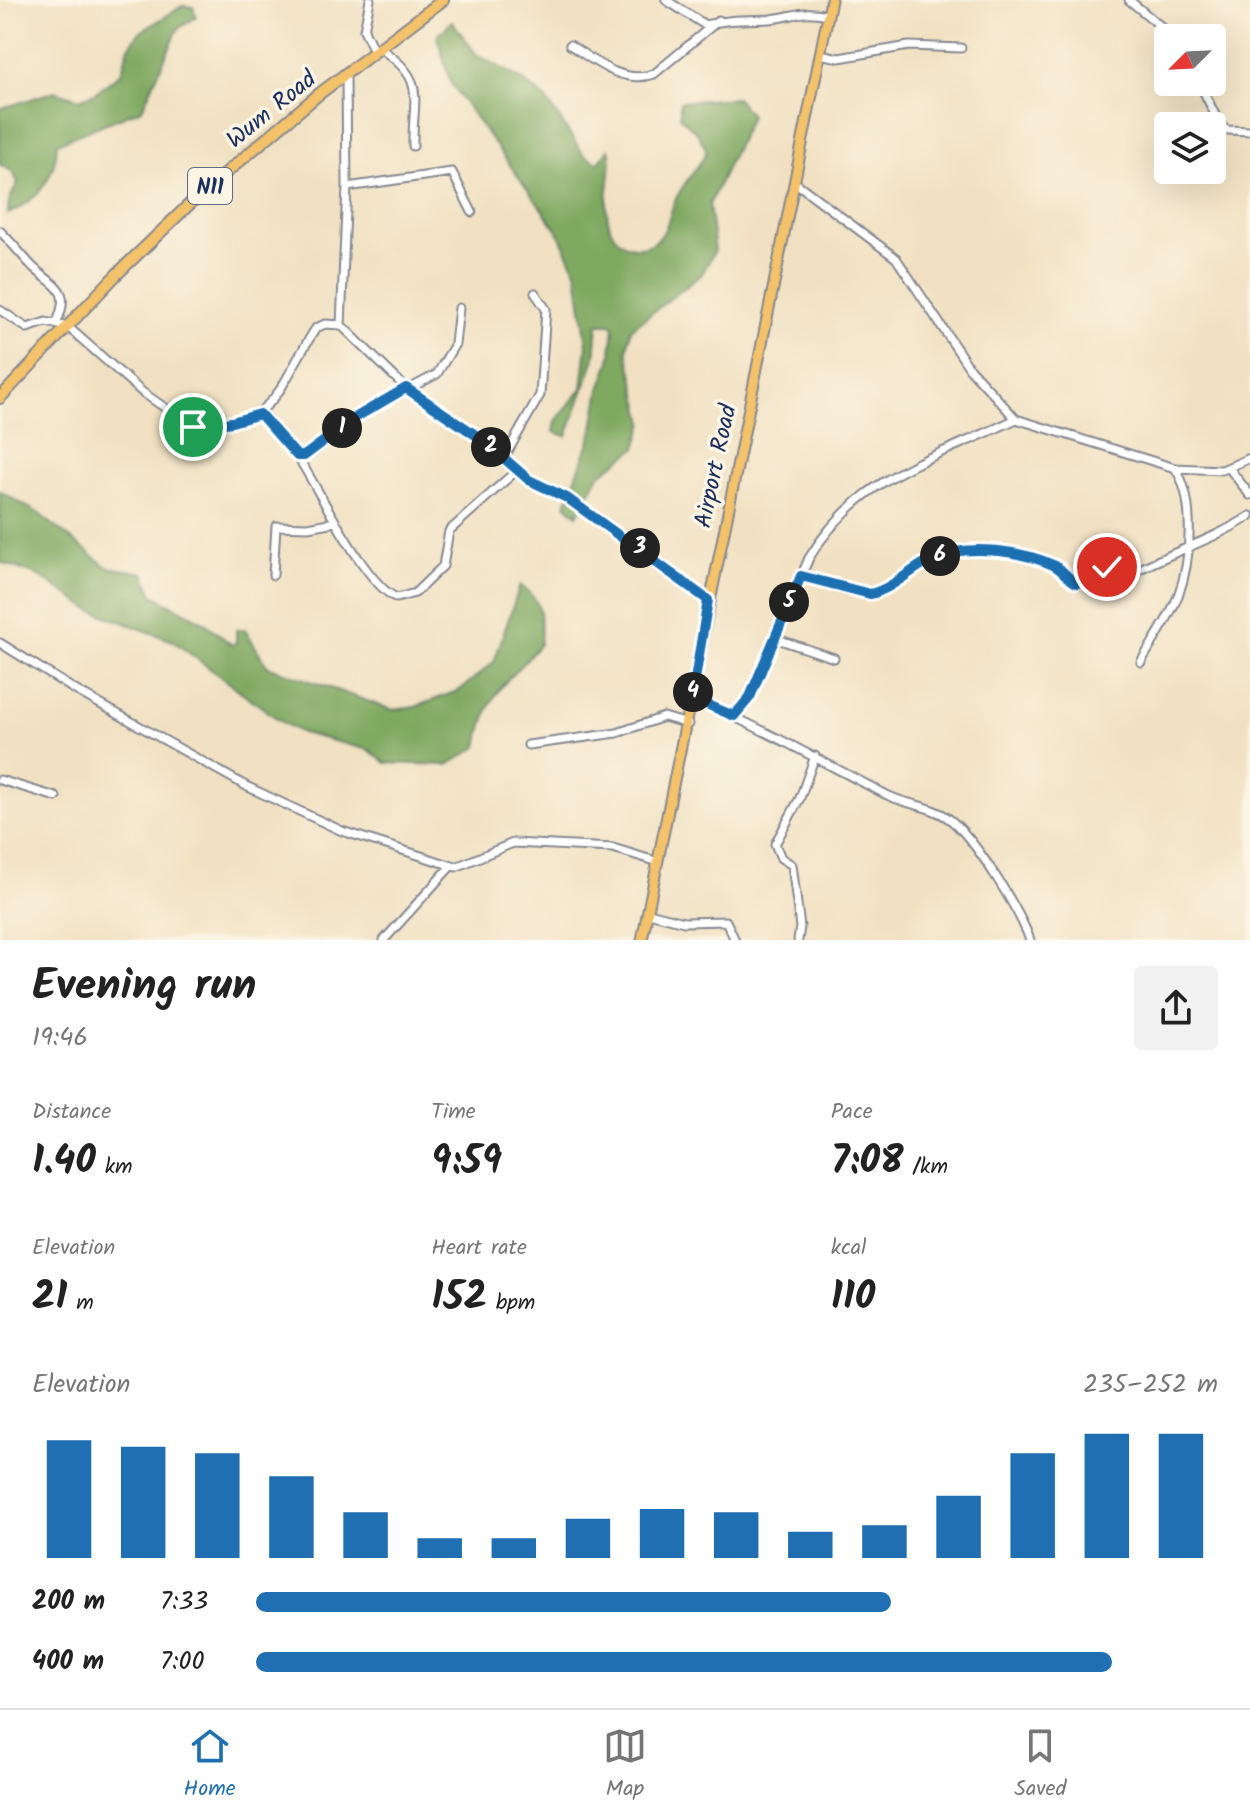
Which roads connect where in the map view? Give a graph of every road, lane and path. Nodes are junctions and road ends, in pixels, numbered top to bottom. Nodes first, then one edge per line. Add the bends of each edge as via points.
1 (370, 0) edge
2 (443, 0) edge
3 (666, 0) edge
4 (831, 0) edge
5 (1129, 0) edge
6 (828, 15) junction
7 (719, 20) junction
8 (1158, 24) edge
9 (570, 45) dead end
10 (961, 48) dead end
11 (378, 51) junction
12 (820, 54) junction
13 (346, 74) junction
14 (1206, 96) edge
15 (1250, 131) edge
16 (413, 146) dead end
17 (796, 183) junction
18 (347, 187) junction
19 (472, 212) dead end
20 (0, 231) edge
21 (535, 293) dead end
22 (459, 308) dead end
23 (0, 310) edge
24 (56, 324) junction
25 (341, 325) junction
26 (68, 327) junction
27 (406, 388) junction
28 (0, 398) edge
29 (260, 414) junction
30 (1016, 419) junction
31 (297, 456) junction
32 (504, 458) junction
33 (1250, 458) edge
34 (1175, 468) junction
35 (1229, 468) junction
36 (516, 471) junction
37 (1250, 495) edge
38 (1250, 516) edge
39 (335, 522) junction
40 (1186, 551) junction
41 (273, 575) dead end
42 (801, 576) junction
43 (708, 600) junction
44 (774, 638) junction
45 (0, 643) edge
46 (834, 658) dead end
47 (1141, 662) dead end
48 (692, 698) junction
49 (734, 716) junction
50 (688, 724) junction
51 (528, 745) dead end
52 (815, 756) junction
53 (0, 780) edge
54 (56, 797) dead end
55 (655, 861) junction
56 (451, 866) junction
57 (649, 913) junction
58 (384, 940) edge
59 (642, 940) edge
60 (735, 940) edge
61 (798, 940) edge
62 (1030, 940) edge

1 - 11 street via 364,30
2 - 11 highway, Wum Road / N11
3 - 7 street via 701,24
4 - 6 main road, Airport Road
5 - 8 street
6 - 7 street via 800,11 774,19
6 - 12 main road, Airport Road
7 - 9 street via 645,77 628,77
10 - 12 street via 909,46 839,58
11 - 13 highway, Wum Road / N11
11 - 16 street via 404,64 413,79
12 - 17 main road, Airport Road
13 - 18 street
13 - 26 highway, Wum Road / N11 via 195,199
14 - 15 street via 1220,125
17 - 30 street via 905,267 970,369
17 - 43 main road, Airport Road
18 - 19 street via 452,172
18 - 25 street
20 - 24 street via 60,289 64,306
21 - 32 street via 546,309 540,395
22 - 27 street via 448,361 430,379
23 - 24 street via 27,328
24 - 26 street
25 - 27 street
25 - 29 street via 316,328 275,399
26 - 28 highway, Wum Road / N11
26 - 29 street via 142,392 193,427
27 - 31 street via 358,416 312,453
27 - 32 street
29 - 31 street
30 - 34 street
30 - 42 street via 883,479 862,494 821,539
31 - 39 street
32 - 36 street
33 - 35 street
34 - 35 street
34 - 40 street via 1189,506
35 - 37 street
36 - 39 street via 449,531 443,566 407,597 392,597 379,584
36 - 43 street via 579,506
38 - 40 street
39 - 41 street via 276,526
40 - 42 street via 1131,572 1114,564 1077,583 1043,561 975,551 933,558 870,594
40 - 47 street via 1178,597
42 - 44 street
43 - 48 main road, Airport Road
44 - 46 street
44 - 49 street via 750,697
45 - 56 street via 248,787 342,831
48 - 49 street
48 - 50 main road, Airport Road
49 - 52 street
50 - 51 street via 664,717 617,733
50 - 55 main road, Airport Road
52 - 61 street via 775,844 781,858 792,865
52 - 62 street via 888,796 953,822 1005,891
53 - 54 street
55 - 56 street via 613,848 513,843 464,866
55 - 57 main road, Airport Road
56 - 58 street
57 - 59 main road, Airport Road
57 - 60 street via 684,922 726,921

